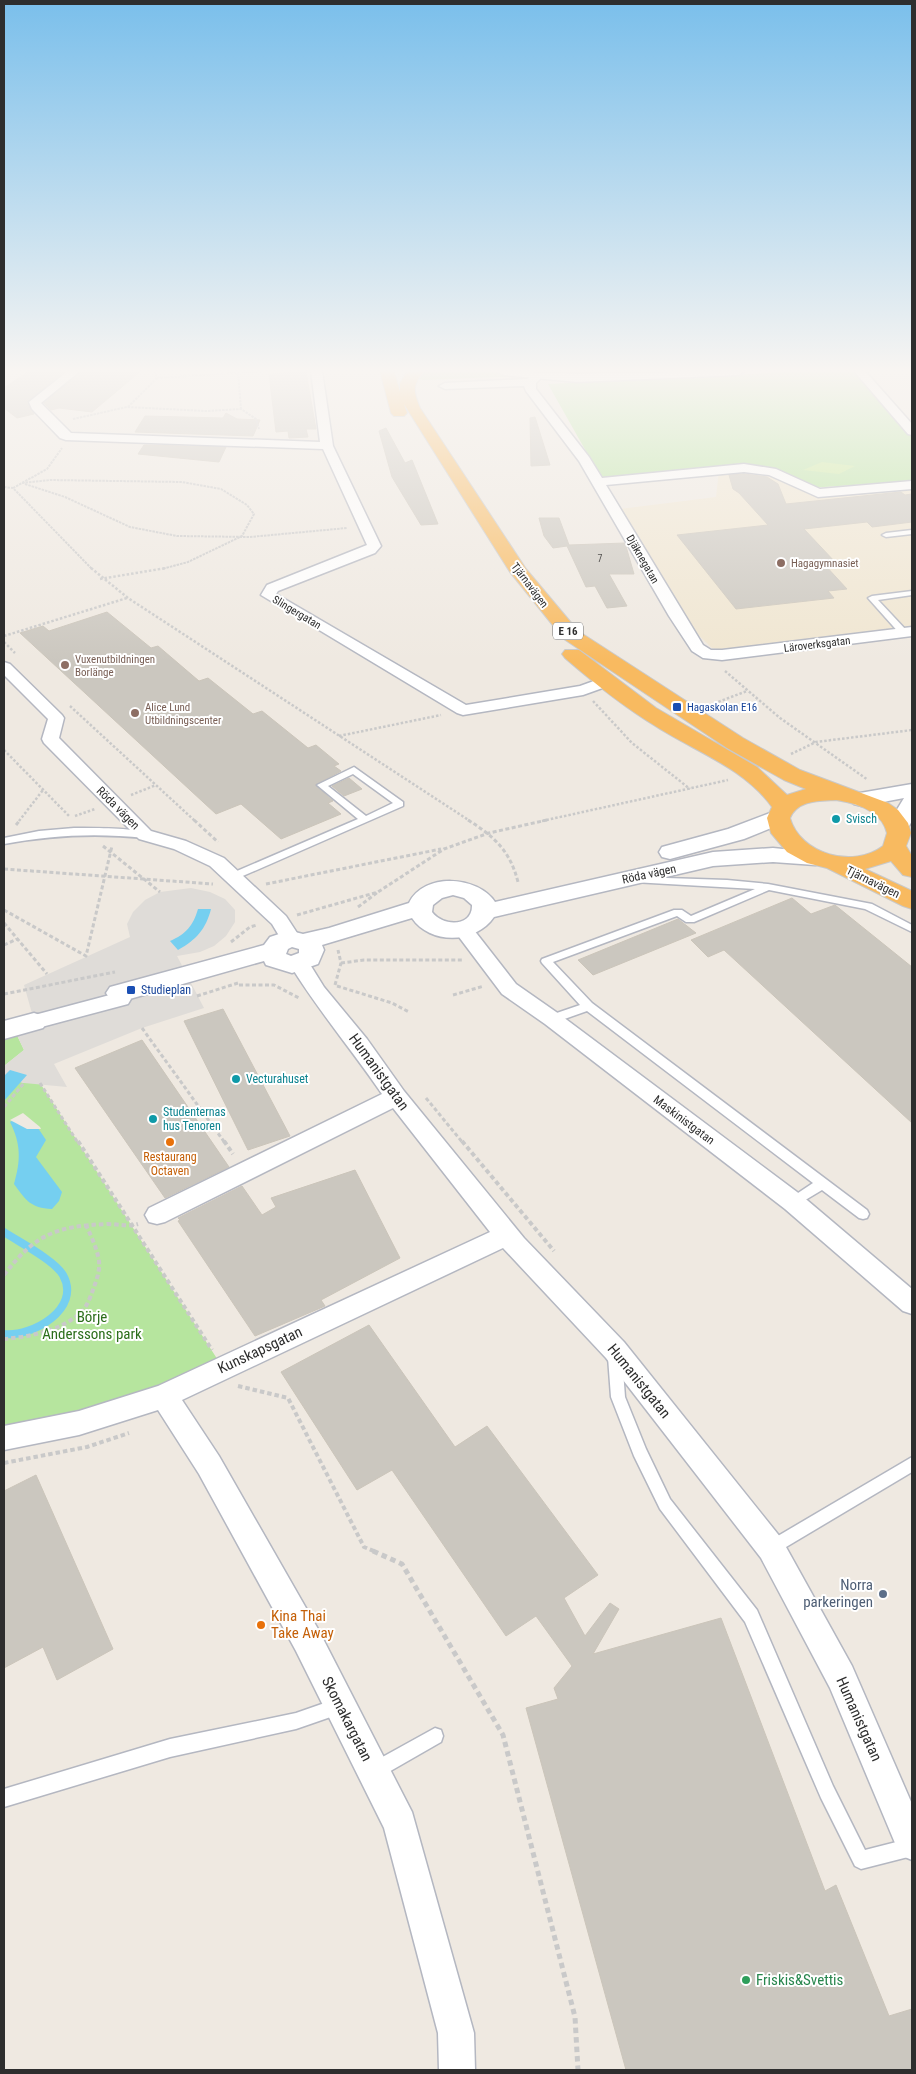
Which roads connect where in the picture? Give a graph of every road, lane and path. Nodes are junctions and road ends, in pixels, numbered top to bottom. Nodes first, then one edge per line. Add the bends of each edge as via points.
1 (48, 468) edge
2 (337, 468) edge
3 (433, 468) edge
4 (452, 468) edge
5 (591, 468) edge
6 (599, 482) junction
7 (22, 483) junction
8 (912, 486) edge
9 (4, 487) edge
10 (13, 488) junction
11 (365, 526) junction
12 (912, 532) edge
13 (886, 535) dead end
14 (242, 536) junction
15 (100, 578) junction
16 (912, 593) edge
17 (128, 598) junction
18 (910, 635) edge
19 (4, 636) edge
20 (4, 642) edge
21 (715, 655) junction
22 (18, 656) dead end
23 (4, 667) edge
24 (604, 682) junction
25 (583, 690) junction
26 (747, 691) junction
27 (67, 703) dead end
28 (703, 707) dead end
29 (463, 710) junction
30 (912, 730) edge
31 (338, 736) junction
32 (816, 742) junction
33 (4, 750) edge
34 (783, 758) dead end
35 (729, 780) dead end
36 (156, 785) junction
37 (690, 789) junction
38 (865, 789) junction
39 (43, 790) junction
40 (912, 790) edge
41 (836, 793) junction
42 (912, 802) edge
43 (113, 803) junction
44 (781, 812) junction
45 (70, 818) junction
46 (364, 819) junction
47 (62, 821) dead end
48 (15, 826) dead end
49 (82, 830) junction
50 (116, 831) junction
51 (489, 833) junction
52 (144, 835) junction
53 (896, 836) junction
54 (4, 841) edge
55 (220, 844) dead end
56 (444, 849) junction
57 (110, 852) junction
58 (824, 860) junction
59 (4, 868) edge
60 (912, 870) edge
61 (105, 875) junction
62 (142, 878) junction
63 (621, 880) junction
64 (240, 882) junction
65 (518, 882) dead end
66 (768, 887) junction
67 (270, 891) dead end
68 (160, 892) dead end
69 (912, 901) edge
70 (482, 904) junction
71 (4, 910) edge
72 (423, 915) junction
73 (4, 923) edge
74 (463, 929) junction
75 (912, 929) edge
76 (17, 939) junction
77 (229, 944) dead end
78 (4, 945) edge
79 (291, 946) junction
80 (468, 960) dead end
81 (341, 963) dead end
82 (47, 974) dead end
83 (239, 985) dead end
84 (334, 985) dead end
85 (120, 988) junction
86 (4, 994) edge
87 (302, 1000) dead end
88 (588, 1006) junction
89 (409, 1012) dead end
90 (33, 1018) junction
91 (552, 1018) junction
92 (4, 1021) edge
93 (142, 1028) dead end
94 (4, 1030) edge
95 (24, 1083) dead end
96 (40, 1084) dead end
97 (396, 1097) junction
98 (4, 1107) edge
99 (240, 1151) dead end
100 (823, 1183) junction
101 (793, 1202) junction
102 (863, 1214) dead end
103 (156, 1216) dead end
104 (86, 1225) junction
105 (132, 1226) junction
106 (507, 1234) junction
107 (4, 1275) edge
108 (912, 1304) edge
109 (4, 1340) edge
110 (615, 1350) junction
111 (223, 1368) junction
112 (164, 1396) junction
113 (4, 1438) edge
114 (912, 1464) edge
115 (771, 1548) junction
116 (340, 1706) junction
117 (435, 1736) dead end
118 (374, 1772) junction
119 (4, 1798) edge
120 (912, 1843) edge
121 (912, 1847) edge
122 (457, 2070) edge
123 (578, 2070) edge

1 - 7 path
2 - 11 street, Slingergatan
3 - 24 highway, Tjärnavägen / E 16 via 530,613
4 - 41 highway, Tjärnavägen / E 16 via 519,572 571,635 735,744 792,775
5 - 6 street, Djäknegatan
6 - 8 street via 744,468 772,472 818,492
6 - 21 street, Djäknegatan via 697,648
7 - 10 path
7 - 14 path via 153,533
7 - 14 path via 163,480 211,486 247,505 254,514
9 - 10 path
10 - 15 path via 75,556
11 - 14 path
11 - 29 street, Slingergatan via 374,546 370,550 272,588 268,595
12 - 13 lane
14 - 15 path via 188,562 156,571
15 - 17 path
16 - 18 lane via 872,598
17 - 19 path
17 - 31 path
18 - 21 street, Läroverksgatan
20 - 22 path
21 - 26 path
23 - 43 street, Röda vägen via 56,718 50,739
24 - 25 street
24 - 44 highway, Tjärnavägen / E 16 via 676,730 762,780 777,795
25 - 29 street
25 - 37 path via 632,743
26 - 28 path
26 - 32 path
27 - 36 path
29 - 31 path
30 - 32 path
31 - 51 path
32 - 34 path
32 - 38 path
33 - 39 path
35 - 37 path
36 - 43 path
36 - 55 path
37 - 51 path
38 - 40 street
38 - 41 highway
38 - 53 highway via 890,815
39 - 45 path
39 - 48 path
41 - 44 highway via 805,795
42 - 53 street
43 - 45 path
43 - 52 street, Röda vägen
44 - 58 highway via 780,832 785,839 798,850
44 - 70 street, Röda vägen via 736,834
45 - 47 path
45 - 49 path
46 - 46 lane via 350,808 322,785 354,770 400,804
46 - 64 lane
49 - 50 lane
49 - 54 lane via 49,832
49 - 57 path
50 - 52 lane
50 - 57 path
51 - 56 path
51 - 65 path via 504,846
52 - 64 street, Röda vägen via 180,845 217,862
53 - 58 highway via 877,859 849,863
53 - 60 highway via 903,860
56 - 67 path via 264,884
56 - 79 path
57 - 61 path
57 - 62 path
58 - 63 street, Röda vägen via 773,855 713,860
58 - 69 highway, Tjärnavägen
59 - 61 path
61 - 62 path
61 - 71 path via 86,956
62 - 64 path
62 - 68 path
63 - 66 lane
63 - 70 street, Röda vägen via 527,904
64 - 79 street, Röda vägen
66 - 75 lane via 868,906
66 - 88 lane via 690,920 678,912 546,961
70 - 72 street via 462,889 443,889 427,896
70 - 74 street via 478,922
72 - 74 street via 443,929
72 - 79 street
73 - 76 path
74 - 91 street, Maskinistgatan via 510,989
76 - 78 path
76 - 82 path
77 - 79 path via 250,927
79 - 85 street
79 - 97 street, Humanistgatan via 317,992
80 - 81 path
83 - 87 path via 274,985
84 - 89 path via 392,1003
85 - 86 path
85 - 90 street
88 - 91 lane
88 - 100 lane
90 - 92 street
90 - 94 street
91 - 101 street, Maskinistgatan
93 - 99 path via 232,1155
95 - 98 path
96 - 105 path
97 - 103 street
97 - 106 street, Humanistgatan
100 - 101 lane
100 - 102 lane
101 - 108 street, Maskinistgatan
104 - 105 path
104 - 107 path via 54,1229 18,1256
104 - 109 path via 99,1265 90,1299 82,1311 46,1330
105 - 111 path
106 - 110 street, Humanistgatan
106 - 111 street, Kunskapsgatan
110 - 115 street, Humanistgatan
110 - 121 lane via 618,1396 638,1451 665,1504 751,1616 827,1792 861,1860
111 - 112 street, Kunskapsgatan
111 - 123 path via 232,1385 288,1398 364,1547 402,1564 502,1735 575,2017
112 - 113 street, Kunskapsgatan via 79,1423
112 - 116 street, Skomakargatan via 209,1464
114 - 115 lane
115 - 120 street, Humanistgatan via 841,1677
116 - 118 street, Skomakargatan
116 - 119 lane via 296,1721 170,1748
117 - 118 lane
118 - 122 street, Skomakargatan via 400,1824 456,2033

